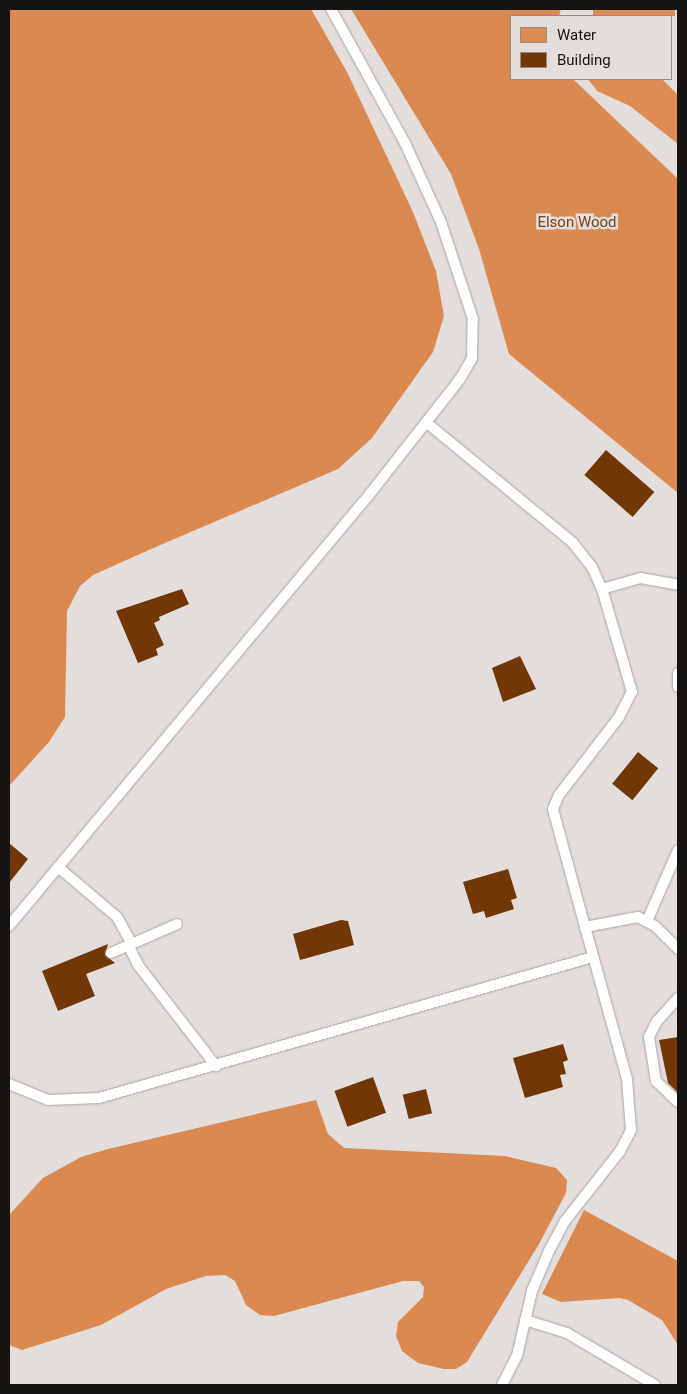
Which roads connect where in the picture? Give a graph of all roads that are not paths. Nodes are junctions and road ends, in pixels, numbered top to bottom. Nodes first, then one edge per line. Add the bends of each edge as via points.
1 (331, 9) edge
2 (427, 423) junction
3 (678, 585) edge
4 (602, 589) junction
5 (678, 673) edge
6 (678, 687) edge
7 (678, 850) edge
8 (58, 867) junction
9 (647, 921) junction
10 (177, 924) dead end
11 (9, 926) edge
12 (585, 927) junction
13 (130, 945) junction
14 (678, 949) edge
15 (111, 953) dead end
16 (593, 957) junction
17 (678, 998) edge
18 (216, 1066) junction
19 (9, 1084) edge
20 (678, 1102) edge
21 (525, 1320) junction
22 (502, 1385) edge
23 (655, 1385) edge

1 - 2 lane via 424,183 473,319 472,358
2 - 4 lane via 577,546
2 - 8 lane
3 - 4 lane via 640,578
4 - 12 lane via 632,692 618,717 559,795 553,809
5 - 6 lane
7 - 9 lane
8 - 11 lane
8 - 13 lane via 117,917
9 - 12 lane via 629,917
9 - 14 lane
10 - 13 lane
12 - 16 lane
13 - 15 lane
13 - 18 lane via 138,965
16 - 18 lane
16 - 21 lane via 627,1079 631,1130 625,1144 560,1230 539,1272
17 - 20 lane via 657,1020 649,1037 656,1081 663,1092
18 - 19 lane via 79,1101 40,1098
21 - 22 lane via 517,1356
21 - 23 lane via 567,1334

